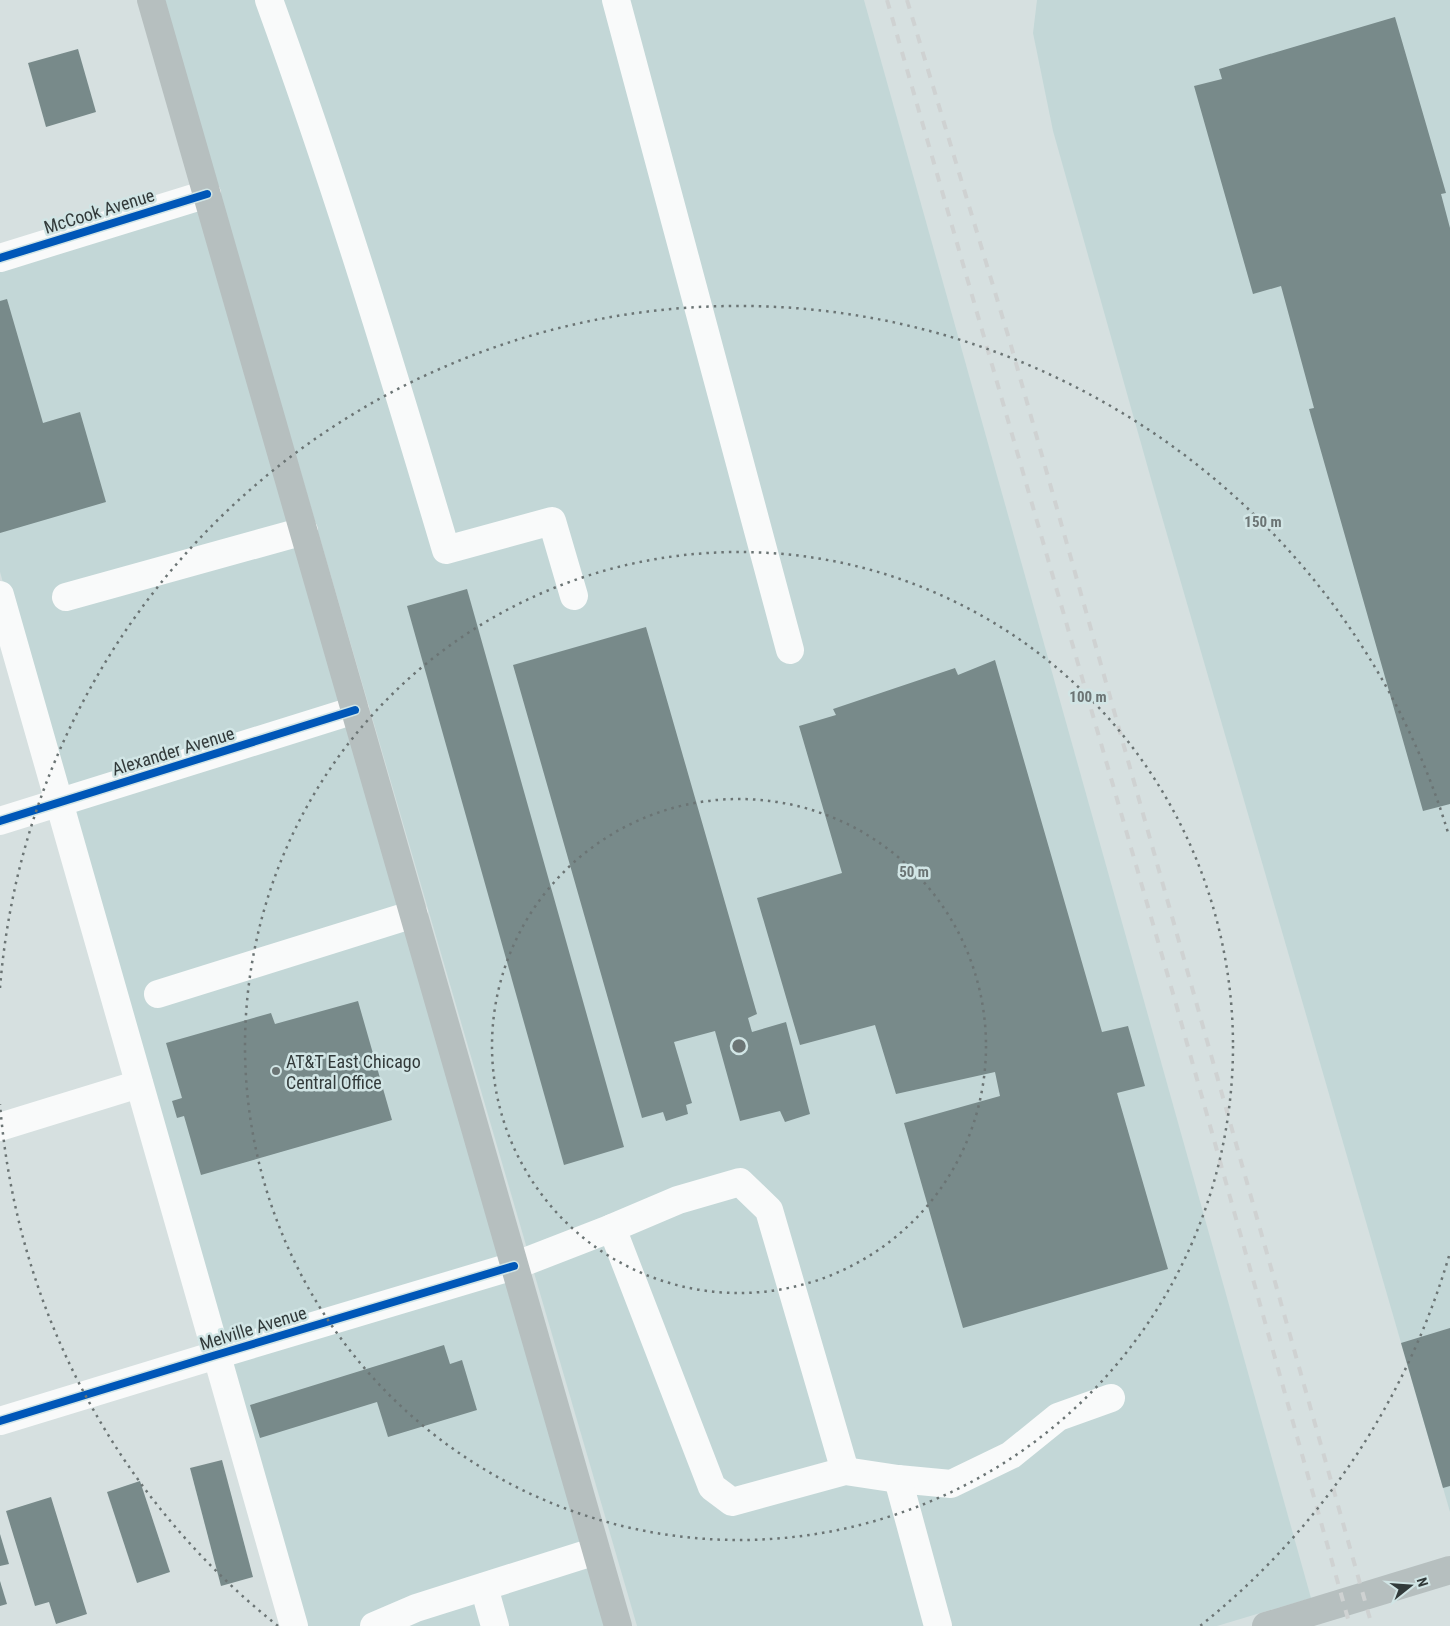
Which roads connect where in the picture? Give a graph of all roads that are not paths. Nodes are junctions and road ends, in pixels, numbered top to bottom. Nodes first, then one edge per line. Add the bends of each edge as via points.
1 (151, 0) edge
2 (269, 0) edge
3 (616, 0) edge
4 (207, 194) junction
5 (0, 258) edge
6 (304, 531) junction
7 (0, 595) edge
8 (574, 596) dead end
9 (66, 597) dead end
10 (790, 650) dead end
11 (355, 710) junction
12 (59, 802) junction
13 (0, 820) edge
14 (414, 914) junction
15 (158, 994) dead end
16 (139, 1084) junction
17 (0, 1127) edge
18 (612, 1228) junction
19 (514, 1266) junction
20 (216, 1355) junction
21 (1112, 1398) dead end
22 (0, 1421) edge
23 (845, 1471) junction
24 (898, 1479) junction
25 (596, 1551) junction
26 (1450, 1570) edge
27 (484, 1587) junction
28 (294, 1626) edge
29 (374, 1626) edge
30 (495, 1626) edge
31 (618, 1626) edge
32 (938, 1626) edge
33 (1266, 1626) edge

1 - 4 main road
2 - 8 street via 341,208 446,550 552,521
3 - 10 street
4 - 5 street, McCook Avenue
4 - 6 main road
6 - 9 street
6 - 11 main road
7 - 12 street
11 - 12 street, Alexander Avenue
11 - 14 main road
12 - 13 street, Alexander Avenue
12 - 16 street
14 - 15 street
14 - 19 main road
16 - 17 street
16 - 20 street
18 - 19 street, Melville Avenue
18 - 23 street via 712,1487 732,1502
18 - 23 street, Melville Avenue via 678,1200 740,1182 769,1210
19 - 20 street, Melville Avenue
19 - 25 main road
20 - 22 street, Melville Avenue
20 - 28 street
21 - 24 street via 1058,1417 1011,1455 951,1484
23 - 24 street
24 - 32 street
25 - 27 street
25 - 31 main road
26 - 33 main road
27 - 29 street via 416,1608
27 - 30 street

